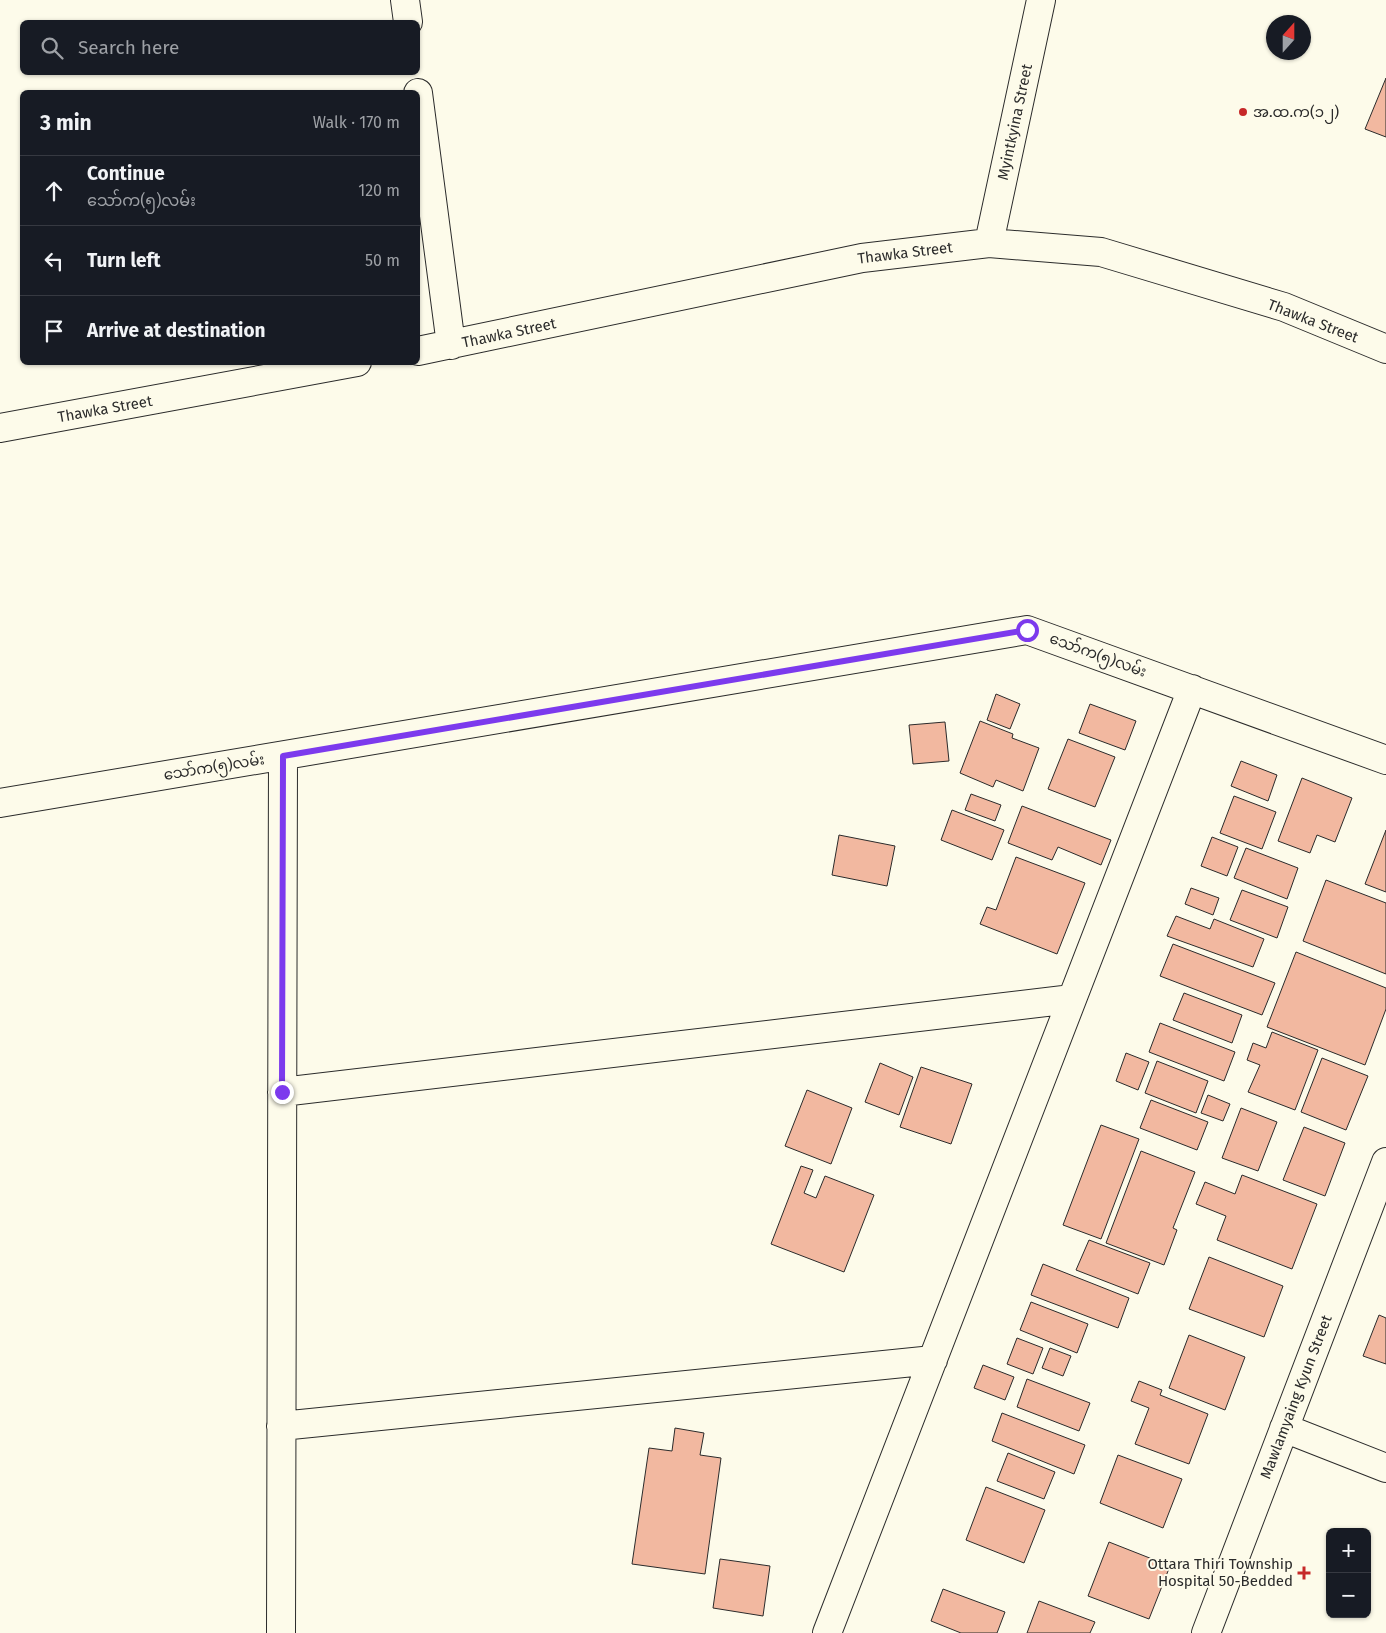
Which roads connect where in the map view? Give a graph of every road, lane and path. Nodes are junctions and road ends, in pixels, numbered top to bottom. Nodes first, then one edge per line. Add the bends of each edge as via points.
1 (405, 0) edge
2 (1041, 0) edge
3 (408, 20) edge
4 (415, 75) edge
5 (418, 90) edge
6 (420, 108) edge
7 (989, 243) junction
8 (451, 345) junction
9 (1386, 349) edge
10 (420, 352) edge
11 (341, 365) edge
12 (0, 428) edge
13 (1192, 690) junction
14 (283, 756) junction
15 (1386, 760) edge
16 (0, 803) edge
17 (1072, 999) junction
18 (282, 1092) junction
19 (1386, 1162) edge
20 (933, 1360) junction
21 (281, 1426) junction
22 (1284, 1428) junction
23 (1386, 1468) edge
24 (280, 1633) edge
25 (827, 1633) edge
26 (1206, 1633) edge

1 - 3 street
2 - 7 street, Myintkyina Street
4 - 5 street
6 - 8 street
7 - 8 street, Thawka Street via 862,258
7 - 9 street, Thawka Street via 1102,252 1284,308
8 - 10 street, Thawka Street
11 - 12 street, Thawka Street
13 - 14 street, သော်က(၅)လမ်း via 1027,630
13 - 15 street, သော်က(၅)လမ်း
13 - 17 street
14 - 16 street, သော်က(၅)လမ်း
14 - 18 street
17 - 18 street
17 - 20 street
18 - 21 street
19 - 22 street, Mawlamyaing Kyun Street
20 - 21 street
20 - 25 street
21 - 24 street
22 - 23 street
22 - 26 street, Mawlamyaing Kyun Street

